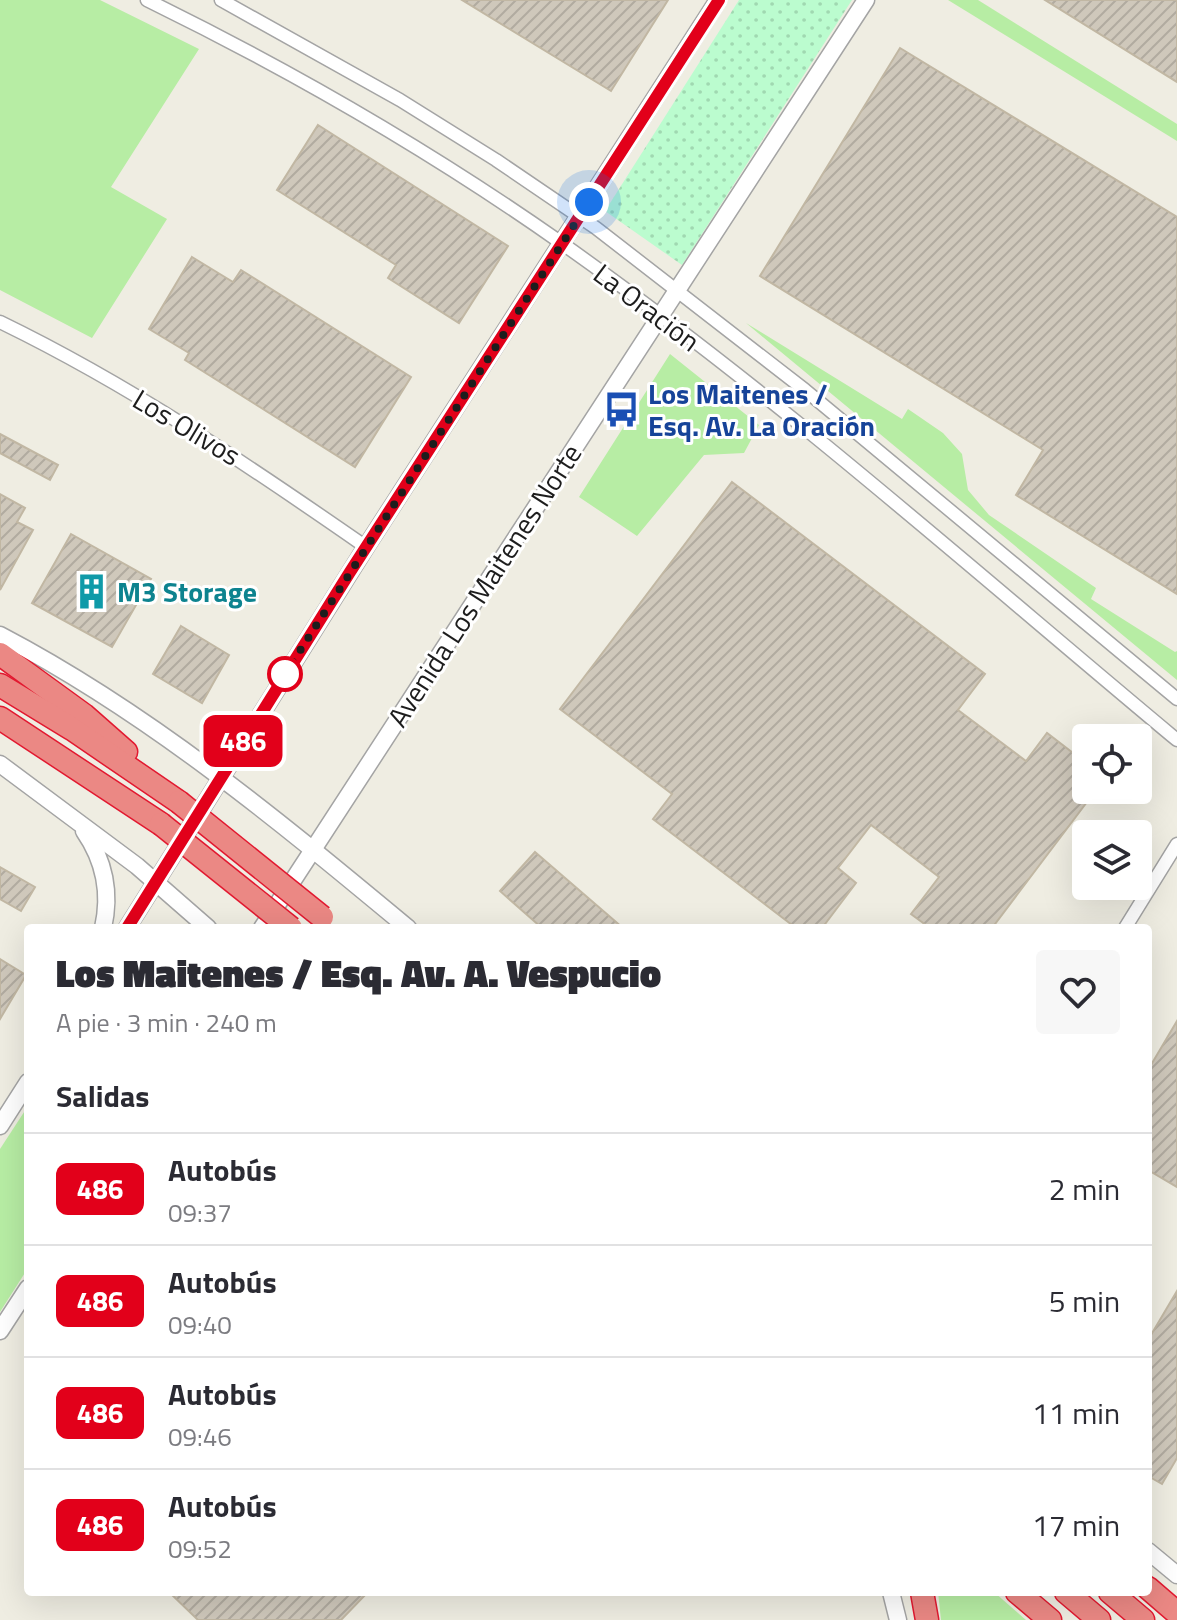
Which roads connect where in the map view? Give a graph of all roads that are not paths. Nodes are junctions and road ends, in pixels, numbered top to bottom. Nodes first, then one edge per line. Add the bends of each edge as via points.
1 (147, 0) edge
2 (221, 0) edge
3 (718, 0) edge
4 (866, 0) edge
5 (580, 216) junction
6 (562, 244) junction
7 (679, 290) junction
8 (660, 315) junction
9 (0, 322) edge
10 (366, 547) junction
11 (0, 635) edge
12 (0, 654) edge
13 (0, 685) edge
14 (1177, 699) edge
15 (0, 718) edge
16 (1177, 740) edge
17 (0, 764) edge
18 (220, 777) junction
19 (171, 796) junction
20 (76, 819) junction
21 (1177, 844) edge
22 (314, 850) junction
23 (157, 883) junction
24 (329, 922) edge
25 (104, 924) edge
26 (130, 924) edge
27 (203, 924) edge
28 (265, 924) edge
29 (286, 924) edge
30 (403, 924) edge
31 (1127, 924) edge
32 (24, 1088) edge
33 (0, 1126) edge
34 (24, 1294) edge
35 (0, 1331) edge
36 (1152, 1554) edge
37 (1177, 1575) edge
38 (1152, 1592) edge
39 (892, 1596) edge
40 (923, 1596) edge
41 (1022, 1596) edge
42 (1071, 1596) edge
43 (1115, 1596) edge
44 (1177, 1611) edge
45 (898, 1620) edge
46 (927, 1620) edge
47 (1050, 1620) edge
48 (1099, 1620) edge
49 (1143, 1620) edge

1 - 6 street, La Oración via 334,99
2 - 5 street, La Oración via 412,107
3 - 5 street
4 - 7 street, Avenida Los Maitenes Norte
5 - 6 street
5 - 7 street, La Oración
6 - 8 street, La Oración
6 - 10 street
7 - 8 street, Avenida Los Maitenes Norte
7 - 14 street, La Oración
8 - 16 street, La Oración
8 - 22 street, Avenida Los Maitenes Norte
9 - 10 street, Los Olivos via 212,441
10 - 18 street
11 - 18 street via 82,682
12 - 19 highway via 103,731
13 - 19 highway
15 - 29 highway, bridge via 161,824
17 - 20 street
18 - 22 street
18 - 23 street
19 - 24 highway, bridge
20 - 23 street
20 - 25 street via 95,848 104,875
21 - 31 street
22 - 28 street, Avenida Los Maitenes Norte
22 - 30 street
23 - 26 street
23 - 27 street
32 - 33 street
34 - 35 street
36 - 37 street
38 - 44 highway
39 - 45 street
40 - 46 highway
41 - 47 highway
42 - 48 highway
43 - 49 highway

